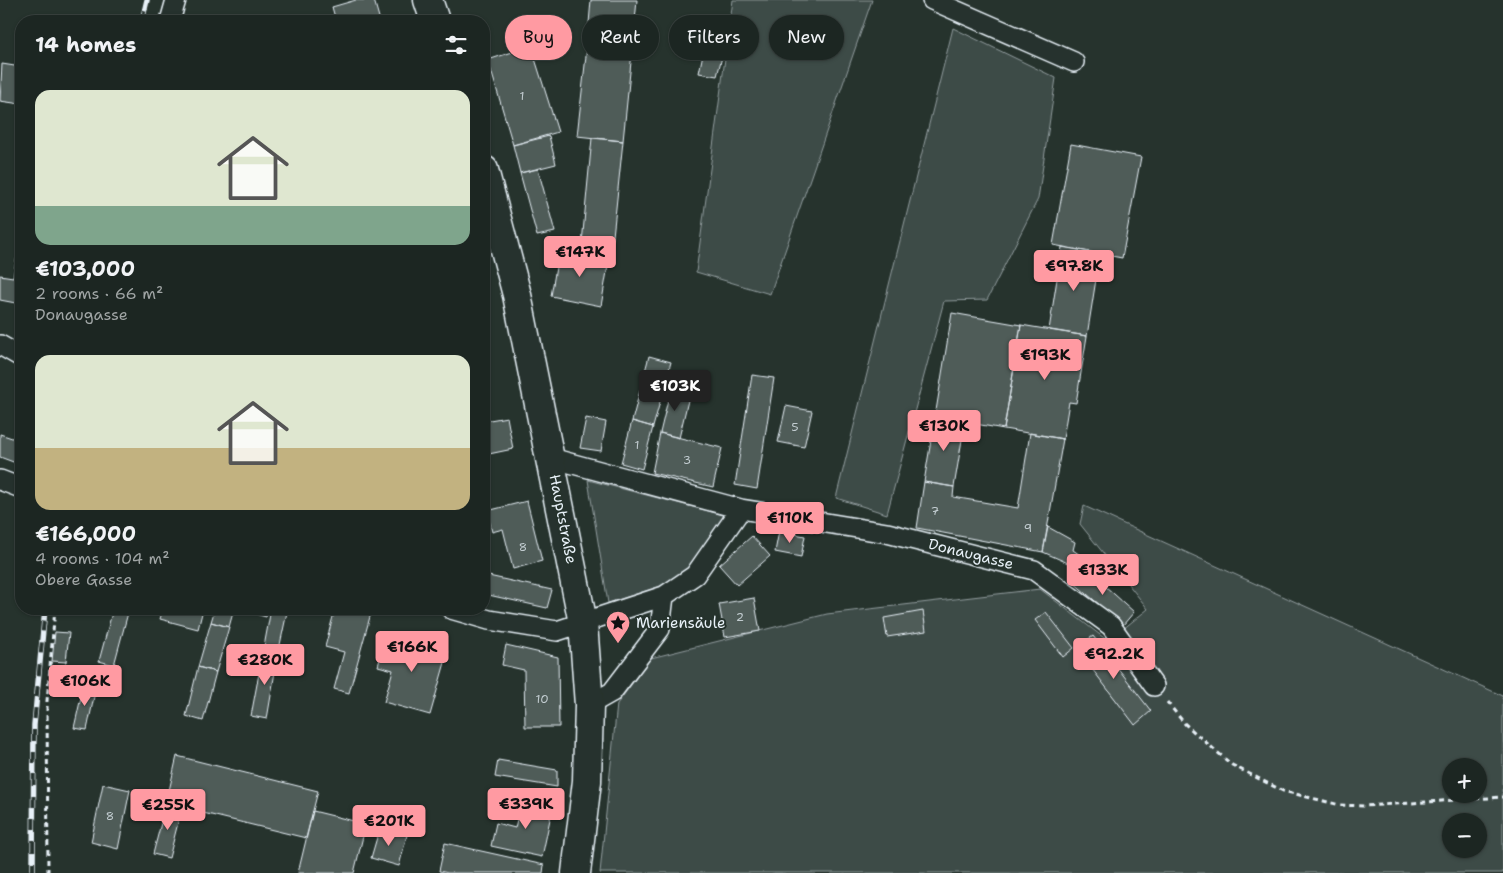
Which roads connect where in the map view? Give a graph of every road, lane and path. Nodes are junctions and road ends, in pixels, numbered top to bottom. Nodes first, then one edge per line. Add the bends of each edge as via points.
1 (176, 0) edge
2 (428, 0) edge
3 (932, 0) edge
4 (172, 15) edge
5 (433, 15) edge
6 (1074, 62) dead end
7 (490, 192) edge
8 (0, 345) edge
9 (15, 354) edge
10 (551, 458) junction
11 (0, 480) edge
12 (15, 486) edge
13 (741, 508) junction
14 (664, 596) junction
15 (54, 615) edge
16 (472, 615) edge
17 (583, 623) junction
18 (1154, 686) joint
19 (589, 705) junction
20 (1503, 797) edge
21 (48, 873) edge
22 (576, 873) edge

1 - 4 street
2 - 5 main road
3 - 6 street
7 - 10 main road, Hauptstraße via 518,295
8 - 9 street
10 - 13 street, Donaugasse
10 - 17 main road, Hauptstraße
11 - 12 street
13 - 14 street via 695,575
13 - 18 street, Donaugasse via 887,533 1034,570 1111,626
14 - 17 street
14 - 19 street via 660,629 612,692
15 - 21 path via 47,701
16 - 17 street via 557,631
17 - 19 main road, Hauptstraße
18 - 20 path via 1185,724 1232,765 1283,791 1340,805 1364,806
19 - 22 main road, Hauptstraße via 587,781

